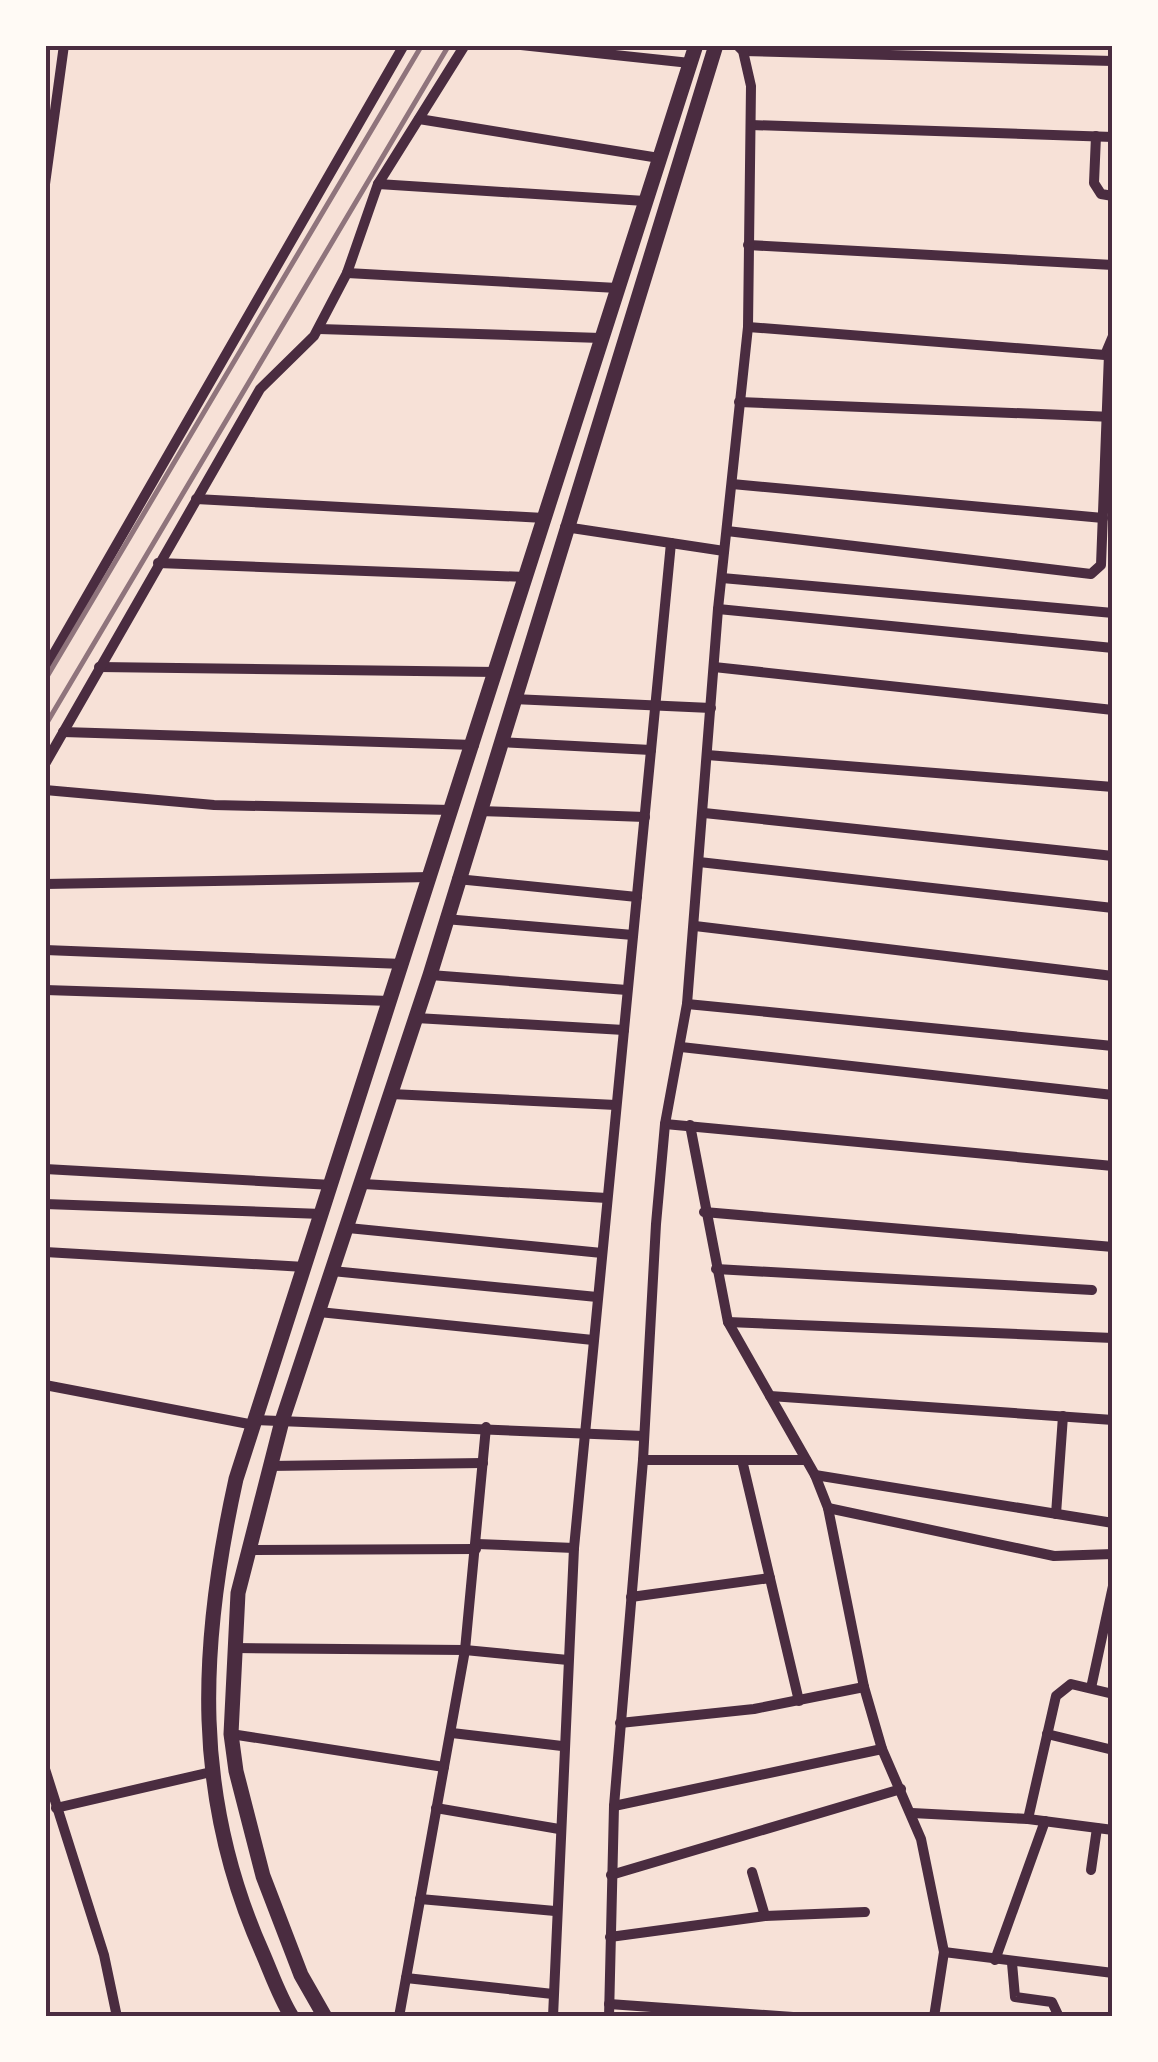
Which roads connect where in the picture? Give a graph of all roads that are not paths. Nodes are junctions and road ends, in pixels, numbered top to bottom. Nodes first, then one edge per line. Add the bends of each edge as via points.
1 (64, 45) edge
2 (404, 45) edge
3 (465, 45) edge
4 (696, 45) edge
5 (716, 45) edge
6 (521, 46) edge
7 (740, 48) edge
8 (1113, 61) edge
9 (690, 63) junction
10 (419, 119) junction
11 (751, 125) junction
12 (1096, 136) junction
13 (1113, 136) edge
14 (659, 158) junction
15 (45, 184) edge
16 (378, 184) junction
17 (1113, 196) edge
18 (645, 202) junction
19 (748, 245) junction
20 (1113, 265) edge
21 (347, 272) junction
22 (617, 288) junction
23 (748, 326) junction
24 (318, 328) junction
25 (1113, 336) edge
26 (601, 338) junction
27 (1108, 354) junction
28 (1110, 367) edge
29 (739, 402) junction
30 (1110, 417) edge
31 (1109, 449) edge
32 (732, 484) junction
33 (196, 499) junction
34 (544, 518) junction
35 (1107, 519) edge
36 (564, 527) junction
37 (727, 531) junction
38 (671, 543) junction
39 (724, 551) junction
40 (158, 563) junction
41 (526, 577) junction
42 (722, 578) junction
43 (718, 609) junction
44 (1113, 613) edge
45 (1113, 648) edge
46 (99, 666) junction
47 (714, 666) junction
48 (45, 669) edge
49 (497, 672) junction
50 (513, 699) junction
51 (656, 705) junction
52 (711, 708) junction
53 (1113, 710) edge
54 (63, 732) junction
55 (500, 742) junction
56 (474, 745) junction
57 (651, 750) junction
58 (707, 755) junction
59 (45, 764) edge
60 (1113, 787) edge
61 (45, 790) edge
62 (454, 810) junction
63 (478, 811) junction
64 (704, 813) junction
65 (644, 817) junction
66 (1113, 856) edge
67 (699, 862) junction
68 (432, 877) junction
69 (458, 879) junction
70 (45, 884) edge
71 (637, 897) junction
72 (1113, 908) edge
73 (445, 919) junction
74 (694, 926) junction
75 (633, 935) junction
76 (45, 950) edge
77 (404, 964) junction
78 (430, 975) junction
79 (1113, 976) edge
80 (45, 990) edge
81 (627, 990) junction
82 (392, 1001) junction
83 (687, 1004) junction
84 (416, 1018) junction
85 (624, 1030) junction
86 (1113, 1046) edge
87 (681, 1047) junction
88 (391, 1094) junction
89 (1113, 1095) edge
90 (616, 1105) junction
91 (665, 1124) junction
92 (690, 1125) junction
93 (1113, 1166) edge
94 (45, 1169) edge
95 (362, 1184) junction
96 (332, 1185) junction
97 (607, 1198) junction
98 (45, 1204) edge
99 (704, 1212) junction
100 (322, 1214) junction
101 (348, 1228) junction
102 (1113, 1247) edge
103 (45, 1252) edge
104 (602, 1253) junction
105 (305, 1267) junction
106 (716, 1269) junction
107 (332, 1271) junction
108 (1092, 1290) dead end
109 (597, 1298) junction
110 (319, 1312) junction
111 (728, 1322) junction
112 (1113, 1338) edge
113 (593, 1340) junction
114 (45, 1384) edge
115 (770, 1396) junction
116 (1064, 1416) junction
117 (1113, 1420) edge
118 (282, 1421) junction
119 (254, 1422) junction
120 (486, 1427) junction
121 (585, 1432) junction
122 (644, 1436) junction
123 (643, 1460) junction
124 (742, 1460) junction
125 (806, 1460) junction
126 (483, 1463) junction
127 (269, 1466) junction
128 (815, 1474) junction
129 (828, 1508) junction
130 (1056, 1514) junction
131 (1113, 1524) edge
132 (476, 1547) junction
133 (574, 1548) junction
134 (247, 1550) junction
135 (1113, 1554) edge
136 (770, 1578) junction
137 (1113, 1586) edge
138 (631, 1597) junction
139 (232, 1648) junction
140 (465, 1650) junction
141 (568, 1660) junction
142 (864, 1687) junction
143 (1091, 1688) junction
144 (1113, 1694) edge
145 (799, 1701) junction
146 (620, 1723) junction
147 (452, 1733) junction
148 (230, 1734) junction
149 (1047, 1734) junction
150 (562, 1746) junction
151 (882, 1749) junction
152 (1113, 1750) edge
153 (444, 1767) junction
154 (45, 1769) edge
155 (211, 1772) junction
156 (901, 1789) junction
157 (614, 1806) junction
158 (56, 1808) junction
159 (436, 1808) junction
160 (912, 1813) junction
161 (1028, 1818) junction
162 (1045, 1821) junction
163 (1097, 1828) junction
164 (558, 1829) junction
165 (1113, 1830) edge
166 (1091, 1870) dead end
167 (752, 1872) dead end
168 (263, 1876) junction
169 (611, 1876) junction
170 (234, 1888) junction
171 (420, 1899) junction
172 (276, 1912) junction
173 (555, 1912) junction
174 (865, 1912) dead end
175 (765, 1916) junction
176 (250, 1925) junction
177 (610, 1937) junction
178 (944, 1952) junction
179 (995, 1960) junction
180 (1012, 1962) junction
181 (1113, 1973) edge
182 (406, 1978) junction
183 (553, 1994) junction
184 (609, 2004) junction
185 (288, 2015) edge
186 (761, 2016) edge
187 (117, 2017) edge
188 (325, 2017) edge
189 (399, 2017) edge
190 (552, 2017) edge
191 (609, 2017) edge
192 (792, 2017) edge
193 (934, 2017) edge
194 (1058, 2017) edge

1 - 15 street
2 - 48 street
3 - 10 street
4 - 9 main road
5 - 36 main road
6 - 9 street
7 - 8 street
7 - 11 street via 751,86
9 - 14 main road
10 - 14 street
10 - 16 street
11 - 12 street
11 - 19 street
12 - 13 street
12 - 17 street via 1094,184
14 - 18 main road
16 - 18 street
16 - 21 street
18 - 22 main road
19 - 20 street
19 - 23 street
21 - 22 street
21 - 24 street
22 - 26 main road
23 - 27 street
23 - 29 street
24 - 26 street
24 - 33 street via 304,352 260,389
25 - 27 street
26 - 34 main road
27 - 28 street
28 - 30 street
29 - 30 street
29 - 32 street
30 - 31 street
31 - 35 street
32 - 35 street
32 - 37 street
33 - 34 street
33 - 40 street
34 - 41 main road
35 - 37 street via 1101,566 1091,574
36 - 38 street
36 - 50 main road
37 - 39 street
38 - 39 street
38 - 51 street
39 - 42 street
40 - 41 street
40 - 46 street
41 - 49 main road
42 - 43 street
42 - 44 street
43 - 45 street
43 - 47 street
46 - 49 street
46 - 54 street
47 - 52 street
47 - 53 street
49 - 56 main road
50 - 51 street
50 - 55 main road
51 - 52 street
51 - 57 street
52 - 58 street
54 - 56 street
54 - 59 street
55 - 57 street
55 - 63 main road
56 - 62 main road
57 - 65 street
58 - 60 street
58 - 64 street
61 - 62 street via 214,805
62 - 68 main road
63 - 65 street
63 - 69 main road
64 - 66 street
64 - 67 street
65 - 71 street
67 - 72 street
67 - 74 street
68 - 70 street
68 - 77 main road
69 - 71 street
69 - 73 main road
71 - 75 street
73 - 75 street
73 - 78 main road
74 - 79 street
74 - 83 street
75 - 81 street
76 - 77 street
77 - 82 main road
78 - 81 street
78 - 84 main road
80 - 82 street
81 - 85 street
82 - 96 main road
83 - 86 street
83 - 87 street
84 - 85 street
84 - 88 main road
85 - 90 street
87 - 89 street
87 - 91 street
88 - 90 street
88 - 95 main road
90 - 97 street
91 - 92 street
91 - 122 street
92 - 93 street
92 - 99 street
94 - 96 street
95 - 97 street
95 - 101 main road
96 - 100 main road
97 - 104 street
98 - 100 street
99 - 102 street
99 - 106 street
100 - 105 main road
101 - 104 street
101 - 107 main road
103 - 105 street
104 - 109 street
105 - 119 main road
106 - 108 street
106 - 111 street
107 - 109 street
107 - 110 main road
109 - 113 street
110 - 113 street
110 - 118 main road
111 - 112 street
111 - 115 street
113 - 121 street
114 - 119 street
115 - 116 street
115 - 125 street
116 - 117 street
116 - 130 street
118 - 119 street
118 - 120 street
118 - 127 main road
119 - 155 main road via 215,1578
120 - 121 street
120 - 126 street
121 - 122 street
121 - 133 street
122 - 123 street
123 - 124 street
123 - 138 street
124 - 125 street
124 - 136 street
125 - 128 street
126 - 127 street
126 - 132 street
127 - 134 main road
128 - 129 street
128 - 130 street
129 - 135 street via 1054,1556
129 - 142 street
130 - 131 street
132 - 133 street
132 - 134 street
132 - 140 street
133 - 141 street
134 - 139 main road
136 - 138 street
136 - 145 street
137 - 143 street
138 - 146 street
139 - 140 street
139 - 148 main road
140 - 141 street
140 - 147 street
141 - 150 street
142 - 145 street
142 - 151 street
143 - 144 street
143 - 149 street via 1063,1688
145 - 146 street
146 - 157 street
147 - 150 street
147 - 153 street
148 - 153 street
148 - 168 main road
149 - 152 street
149 - 161 street
150 - 164 street
151 - 156 street
151 - 157 street
153 - 159 street
154 - 158 street
155 - 158 street
155 - 170 main road
156 - 160 street
156 - 169 street
157 - 169 street
158 - 187 street
159 - 164 street
159 - 171 street
160 - 161 street
160 - 178 street via 936,1894
161 - 162 street
162 - 163 street
162 - 179 street
163 - 165 street
163 - 166 street
164 - 173 street
167 - 175 street
168 - 170 main road
168 - 172 main road
169 - 177 street
170 - 176 main road
171 - 173 street
171 - 182 street
172 - 176 main road via 260,1911
172 - 188 main road
173 - 183 street
174 - 175 street
175 - 177 street
176 - 185 main road
177 - 184 street
178 - 179 street
178 - 193 street
179 - 180 street
180 - 181 street
180 - 194 street via 1015,1996 1052,2002
182 - 183 street
182 - 189 street
183 - 190 street
184 - 186 street
184 - 191 street
186 - 192 street

